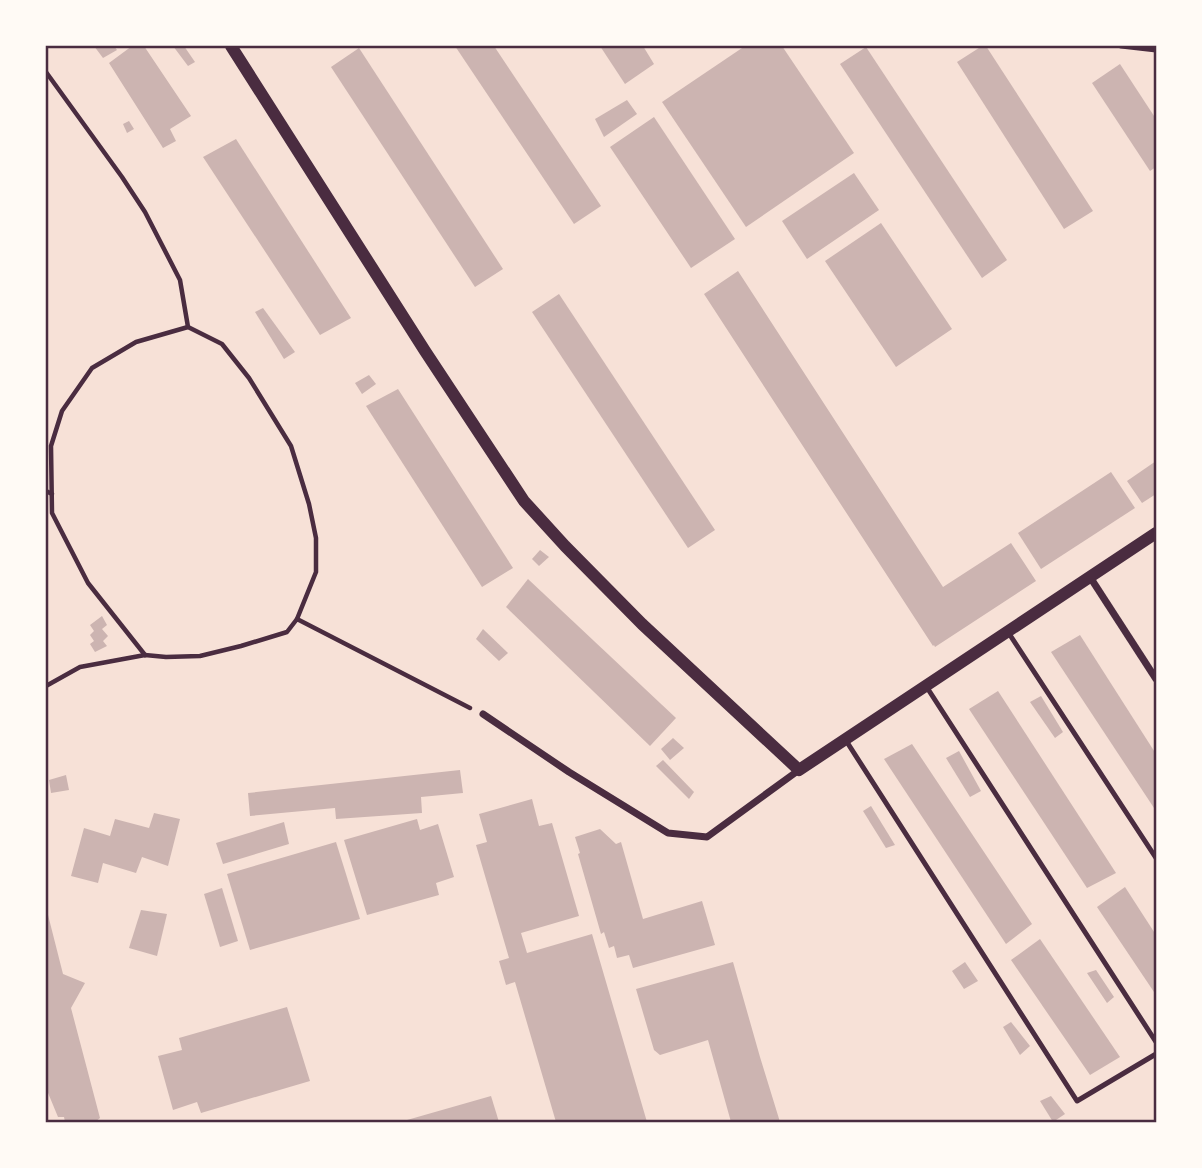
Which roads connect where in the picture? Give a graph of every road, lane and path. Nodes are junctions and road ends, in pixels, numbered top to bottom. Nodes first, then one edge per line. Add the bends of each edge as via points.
1 (231, 46) edge
2 (1121, 46) edge
3 (1157, 50) edge
4 (46, 72) edge
5 (188, 327) junction
6 (46, 491) edge
7 (52, 494) junction
8 (49, 514) edge
9 (1157, 533) edge
10 (1090, 577) junction
11 (298, 619) junction
12 (1007, 632) junction
13 (145, 655) junction
14 (1157, 679) edge
15 (46, 686) edge
16 (926, 686) junction
17 (483, 714) joint
18 (845, 739) junction
19 (799, 770) junction
20 (1157, 858) edge
21 (1157, 1042) edge
22 (1157, 1054) edge

1 - 19 street via 524,501 642,624
2 - 3 lane
4 - 5 path via 145,212 180,280
5 - 7 path via 136,342 92,368 62,411 51,446
5 - 11 path via 222,344 250,378 291,446 316,538 316,572
6 - 7 path
7 - 8 path
8 - 13 path via 88,583
9 - 10 street
10 - 12 street
10 - 14 street
11 - 13 path via 287,632 200,656
11 - 17 path
12 - 16 street
12 - 20 lane
13 - 15 path via 80,667
16 - 18 street
16 - 21 lane
17 - 19 street via 668,833 707,837
18 - 19 street
18 - 22 lane via 1077,1101

